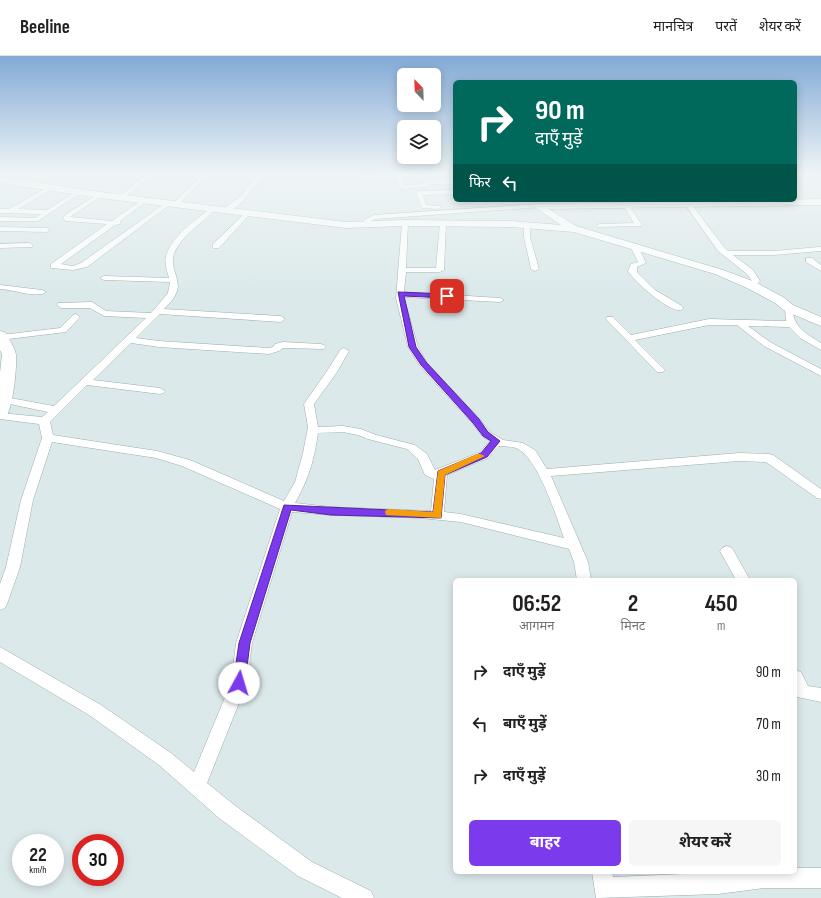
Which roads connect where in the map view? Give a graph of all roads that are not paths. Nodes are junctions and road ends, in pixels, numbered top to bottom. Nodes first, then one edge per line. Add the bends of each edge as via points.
1 (46, 213) edge
2 (71, 213) edge
3 (127, 213) edge
4 (146, 213) edge
5 (208, 213) edge
6 (248, 213) edge
7 (250, 213) edge
8 (413, 213) edge
9 (550, 213) edge
10 (631, 213) edge
11 (695, 213) edge
12 (155, 214) joint
13 (0, 219) edge
14 (31, 220) junction
15 (368, 222) junction
16 (114, 223) junction
17 (405, 223) junction
18 (443, 223) junction
19 (139, 224) junction
20 (527, 225) junction
21 (599, 226) dead end
22 (0, 229) edge
23 (17, 229) junction
24 (575, 229) junction
25 (48, 230) dead end
26 (102, 232) junction
27 (110, 232) dead end
28 (117, 233) dead end
29 (125, 234) junction
30 (2, 238) edge
31 (0, 246) edge
32 (216, 246) dead end
33 (634, 246) junction
34 (819, 249) dead end
35 (726, 253) junction
36 (809, 260) dead end
37 (535, 269) dead end
38 (821, 269) edge
39 (401, 270) junction
40 (104, 278) dead end
41 (172, 280) junction
42 (751, 285) junction
43 (0, 287) edge
44 (42, 292) dead end
45 (400, 294) junction
46 (500, 300) dead end
47 (61, 305) dead end
48 (679, 308) dead end
49 (789, 308) junction
50 (155, 313) junction
51 (76, 317) dead end
52 (281, 319) dead end
53 (610, 319) dead end
54 (738, 322) junction
55 (821, 322) edge
56 (791, 324) junction
57 (1, 337) edge
58 (630, 338) junction
59 (128, 340) junction
60 (321, 347) dead end
61 (821, 347) edge
62 (344, 350) dead end
63 (660, 370) dead end
64 (821, 373) edge
65 (84, 382) junction
66 (160, 391) dead end
67 (2, 410) edge
68 (56, 410) junction
69 (44, 421) junction
70 (313, 430) junction
71 (48, 438) junction
72 (496, 441) junction
73 (544, 473) junction
74 (441, 474) junction
75 (821, 495) edge
76 (287, 507) junction
77 (438, 516) junction
78 (574, 545) junction
79 (727, 551) dead end
80 (584, 578) edge
81 (742, 578) edge
82 (0, 604) edge
83 (0, 654) edge
84 (799, 692) edge
85 (821, 695) edge
86 (197, 786) junction
87 (821, 878) edge
88 (604, 886) edge
89 (364, 898) edge

1 - 14 street
2 - 16 street via 66,219
3 - 16 street
4 - 12 street
5 - 41 street via 190,228 169,258
6 - 32 street
7 - 15 street via 346,225
8 - 15 street via 374,217
9 - 24 street
10 - 21 street via 639,225
11 - 35 street
12 - 19 street
13 - 14 street
14 - 23 street
15 - 17 street
16 - 19 street
16 - 26 street
17 - 18 street
17 - 39 street
18 - 20 street
18 - 39 street via 440,270
19 - 29 street
20 - 24 street
20 - 37 street
22 - 23 street
23 - 25 street
23 - 30 street
24 - 33 street
26 - 27 street
26 - 29 street via 54,266 79,267
28 - 29 street
30 - 31 street via 28,242
33 - 42 street via 719,272
33 - 48 street via 642,263 634,266 634,274 652,292
34 - 35 street via 774,253
35 - 42 street via 750,272 756,281
36 - 38 street
39 - 45 street
40 - 41 street
41 - 50 street via 172,293
42 - 49 street
43 - 44 street
45 - 46 street
45 - 72 street via 413,347 423,364 486,434
47 - 50 street via 92,305 104,313
49 - 55 street
49 - 56 street via 787,314
50 - 52 street
50 - 59 street
51 - 57 street via 63,330
53 - 58 street
54 - 56 street
54 - 58 street via 709,322
54 - 64 street via 767,344
56 - 61 street
57 - 67 street via 9,354
58 - 63 street
59 - 60 street via 269,351 282,345
59 - 65 street
62 - 70 street via 309,404
65 - 66 street
65 - 68 street
67 - 68 street
67 - 69 street
68 - 69 street
69 - 71 street
70 - 74 street via 343,429 361,432 411,447 423,457 429,472
70 - 76 street via 301,482
71 - 76 street via 157,455 186,463
71 - 82 street via 27,500 13,567
72 - 73 street via 525,448
72 - 74 street via 484,455
73 - 75 street via 759,457 769,458
73 - 78 street
74 - 77 street
76 - 77 street
76 - 86 street via 244,643 239,683
77 - 78 street via 461,518
78 - 80 street
79 - 81 street
83 - 86 street via 95,710 166,758
84 - 85 street
86 - 89 street via 226,811 305,868
87 - 88 street via 764,878 718,884

